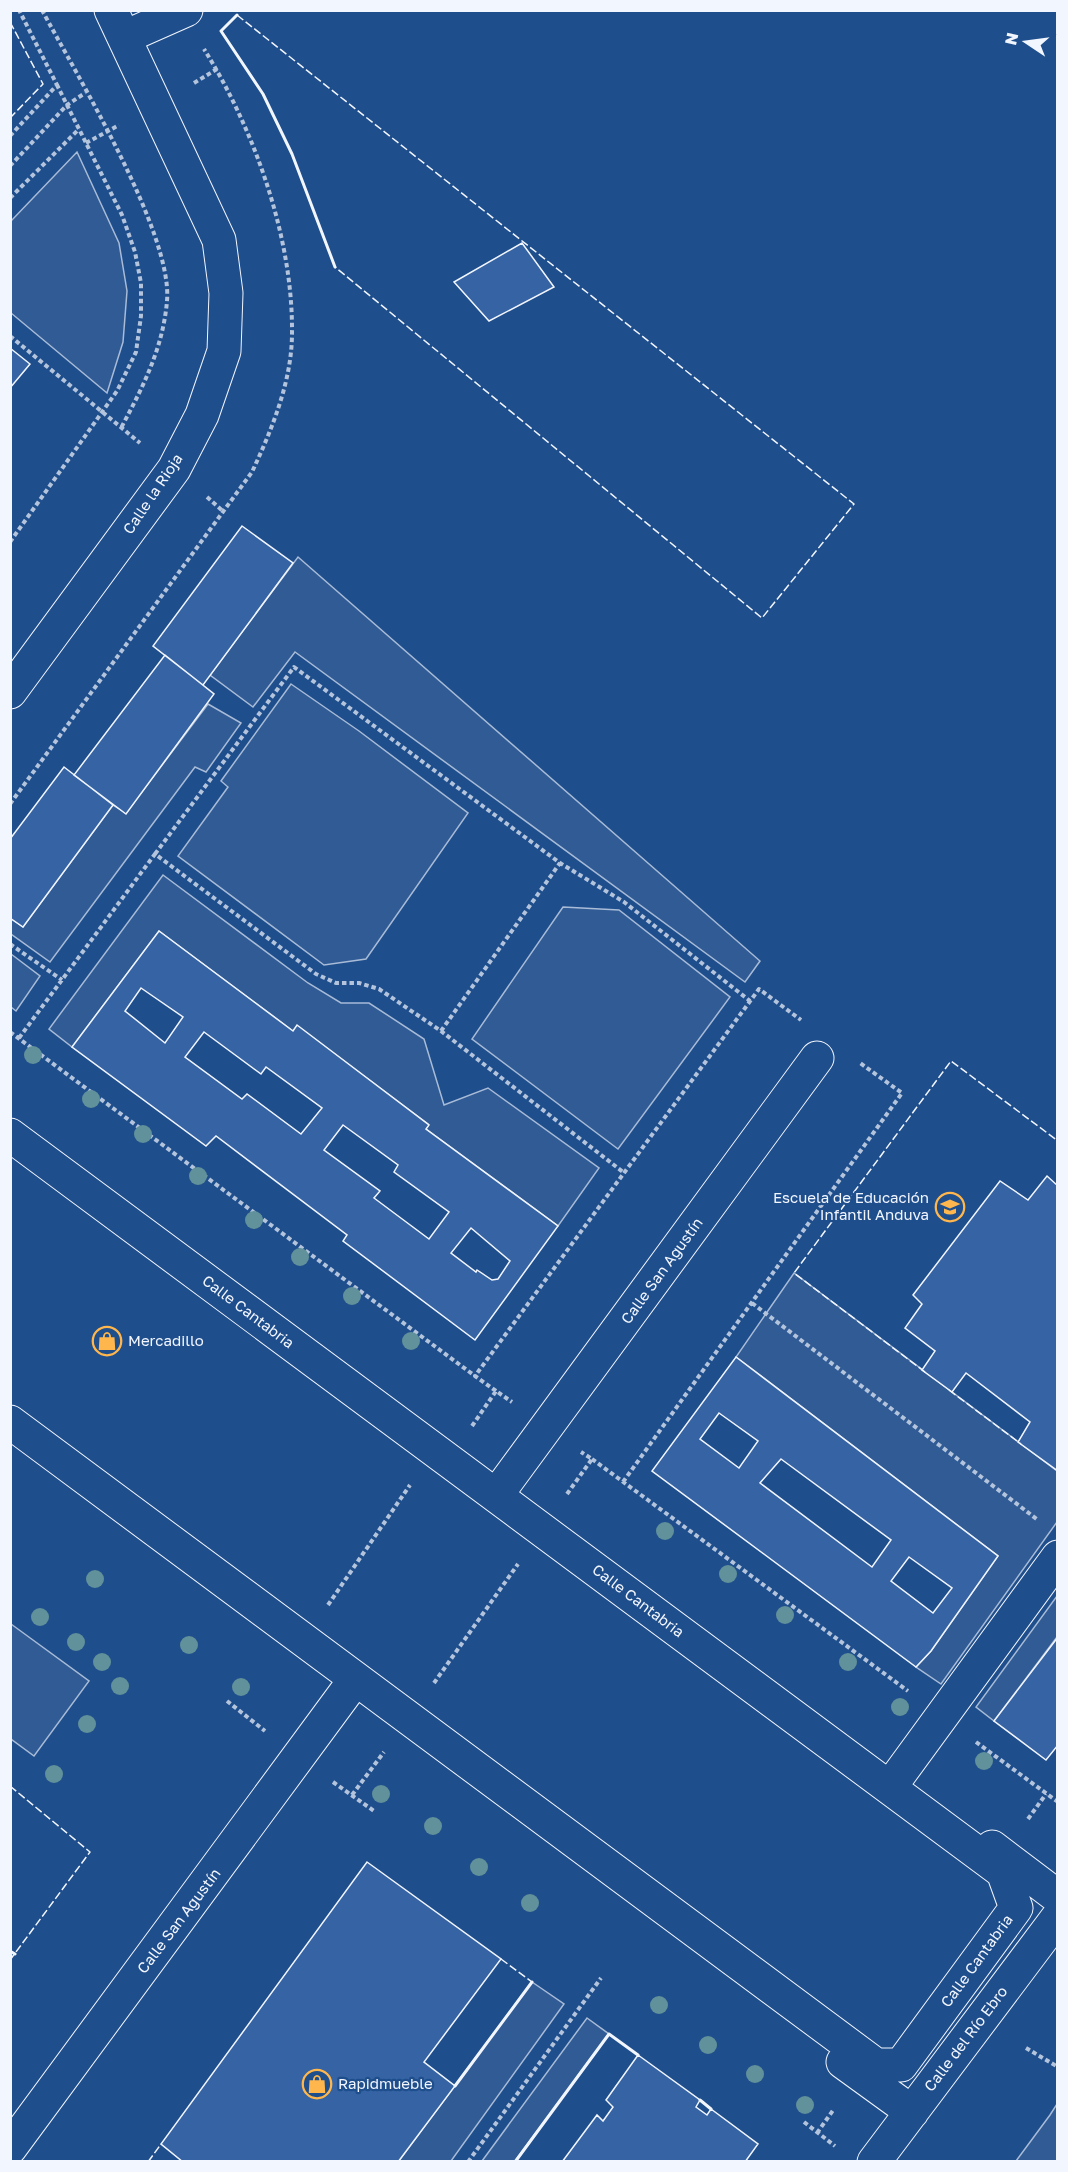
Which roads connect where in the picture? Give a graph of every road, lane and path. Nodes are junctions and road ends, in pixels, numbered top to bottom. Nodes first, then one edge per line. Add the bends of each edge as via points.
1 (19, 10) edge
2 (42, 10) edge
3 (186, 10) edge
4 (118, 24) edge
5 (57, 86) junction
6 (85, 93) junction
7 (67, 105) junction
8 (79, 129) junction
9 (10, 136) edge
10 (10, 166) edge
11 (10, 198) edge
12 (10, 336) edge
13 (103, 413) junction
14 (225, 512) dead end
15 (10, 542) edge
16 (10, 692) edge
17 (10, 804) edge
18 (155, 854) junction
19 (560, 863) junction
20 (10, 944) edge
21 (62, 981) junction
22 (750, 1001) dead end
23 (441, 1031) junction
24 (10, 1032) edge
25 (19, 1038) junction
26 (817, 1058) dead end
27 (10, 1114) edge
28 (10, 1136) edge
29 (623, 1172) dead end
30 (752, 1303) dead end
31 (475, 1376) dead end
32 (10, 1422) edge
33 (10, 1443) edge
34 (592, 1459) dead end
35 (506, 1482) junction
36 (411, 1484) dead end
37 (1042, 1523) dead end
38 (542, 1530) junction
39 (1058, 1557) edge
40 (304, 1640) junction
41 (346, 1692) junction
42 (943, 1716) junction
43 (404, 1725) junction
44 (898, 1776) junction
45 (352, 1795) dead end
46 (1058, 1802) edge
47 (1058, 1897) edge
48 (1058, 1917) edge
49 (601, 1977) dead end
50 (1026, 2048) dead end
51 (1058, 2067) edge
52 (912, 2112) junction
53 (804, 2122) dead end
54 (837, 2147) dead end
55 (10, 2148) edge
56 (468, 2162) edge
57 (874, 2162) edge

1 - 5 path
2 - 6 path
3 - 4 street
4 - 16 street, Calle la Rioja via 219,240 226,293 224,351 202,415 174,470
5 - 7 path
5 - 9 path
6 - 7 path
6 - 13 path via 130,179 160,251 168,298 160,348 121,428
7 - 8 path
7 - 10 path
8 - 11 path
8 - 13 path via 122,215 141,283 136,352
12 - 13 path
13 - 15 path
14 - 17 path
18 - 19 path via 294,667
18 - 21 path
18 - 23 path via 316,974 336,982 380,989
19 - 22 path via 624,902
19 - 23 path
20 - 21 path
21 - 25 path
23 - 29 path
24 - 25 path
25 - 31 path
26 - 35 street, Calle San Agustín
27 - 35 street, Calle Cantabria
28 - 38 street, Calle Cantabria
30 - 37 path
32 - 40 street, Calle Cantabria
33 - 41 street, Calle Cantabria
34 - 42 path
35 - 44 street, Calle Cantabria
36 - 40 path
38 - 43 path
38 - 43 street, Calle Cantabria via 1003,1872 1016,1908 901,2065 876,2065
39 - 42 street
40 - 43 street, Calle Cantabria
41 - 43 street, Calle Cantabria
41 - 55 street, Calle San Agustín
42 - 44 street
42 - 46 path
43 - 45 path
43 - 52 street, Calle Cantabria
44 - 47 street, Calle Cantabria
48 - 52 street, Calle del Río Ebro
49 - 56 path
50 - 51 path
52 - 57 street, Calle del Río Ebro
53 - 54 path

